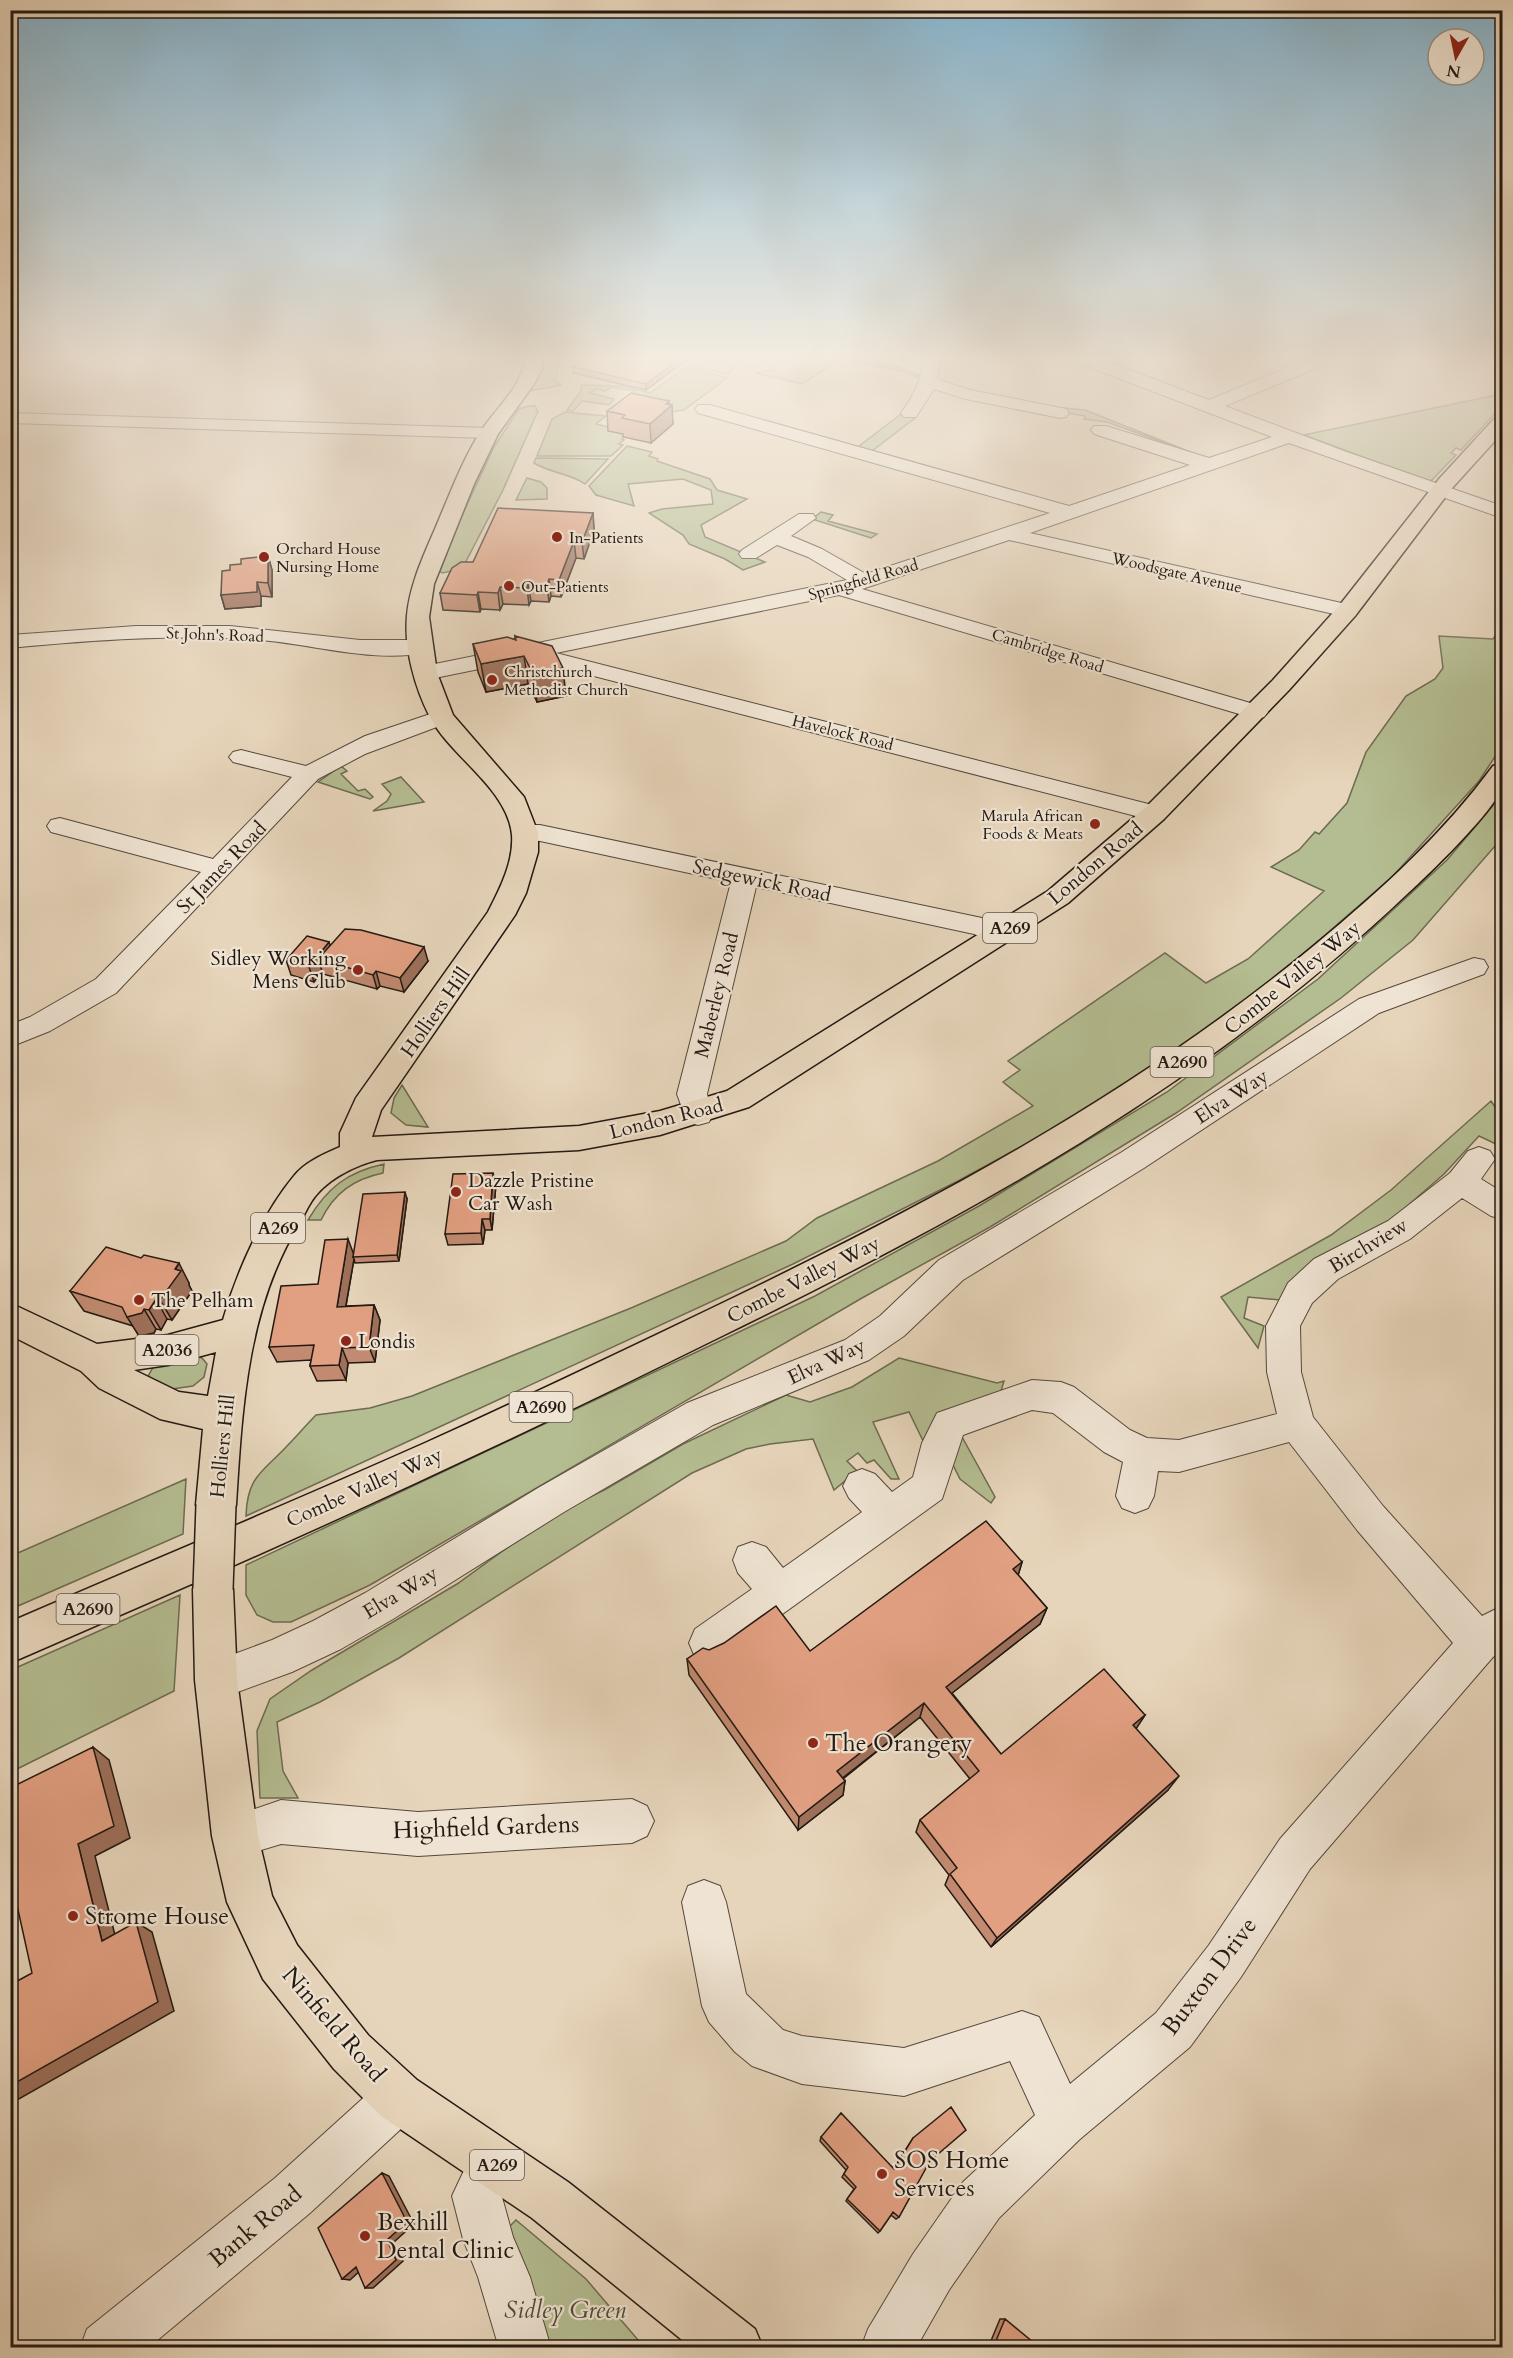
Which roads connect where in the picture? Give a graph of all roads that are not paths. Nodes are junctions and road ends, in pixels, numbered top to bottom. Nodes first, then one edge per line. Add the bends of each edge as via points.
1 (472, 468) edge
2 (911, 468) edge
3 (1196, 468) edge
4 (1377, 468) edge
5 (1461, 468) edge
6 (1440, 491) junction
7 (1503, 512) edge
8 (1068, 513) junction
9 (806, 518) dead end
10 (1008, 534) junction
11 (775, 537) junction
12 (749, 554) dead end
13 (864, 581) junction
14 (840, 588) junction
15 (1347, 611) junction
16 (10, 642) edge
17 (531, 653) junction
18 (422, 660) junction
19 (1256, 712) junction
20 (442, 717) junction
21 (237, 755) dead end
22 (1503, 771) edge
23 (309, 774) junction
24 (1155, 813) junction
25 (60, 826) dead end
26 (525, 833) junction
27 (218, 868) junction
28 (746, 876) junction
29 (998, 935) junction
30 (1474, 967) dead end
31 (10, 1037) edge
32 (698, 1114) junction
33 (356, 1153) junction
34 (1503, 1207) edge
35 (10, 1318) edge
36 (238, 1331) junction
37 (94, 1360) junction
38 (223, 1413) junction
39 (1297, 1424) junction
40 (1143, 1454) junction
41 (862, 1486) dead end
42 (1135, 1496) dead end
43 (889, 1515) junction
44 (753, 1560) dead end
45 (779, 1593) junction
46 (1491, 1634) edge
47 (10, 1643) edge
48 (709, 1643) dead end
49 (216, 1680) junction
50 (632, 1821) dead end
51 (235, 1836) junction
52 (704, 1902) dead end
53 (399, 2098) junction
54 (1063, 2122) junction
55 (493, 2162) junction
56 (106, 2348) edge
57 (525, 2348) edge
58 (736, 2348) edge
59 (887, 2348) edge

1 - 18 main road, Holliers Hill via 423,584 418,617
2 - 8 street
3 - 8 street, Springfield Road
4 - 6 street
5 - 6 main road, London Road / A269
6 - 7 street
6 - 15 main road, London Road / A269
8 - 10 street, Springfield Road
9 - 11 street
10 - 13 street, Springfield Road
10 - 15 street, Woodsgate Avenue
11 - 12 street
11 - 13 street via 839,565
13 - 14 street, Springfield Road
14 - 17 street, Springfield Road
14 - 19 street, Cambridge Road
15 - 19 main road, London Road / A269
16 - 18 street, St John's Road via 93,633 211,631 394,649
17 - 18 street, Springfield Road
17 - 24 street, Havelock Road
18 - 20 main road, Holliers Hill
19 - 24 main road, London Road / A269
20 - 23 street, St James Road via 332,759
20 - 26 main road, Holliers Hill via 515,803
21 - 23 street
22 - 47 main road, Combe Valley Way / A2690 via 1405,882 1298,977 1197,1052 1083,1128 968,1195 805,1280 528,1413
23 - 27 street, St James Road
24 - 29 main road, London Road / A269 via 1058,897
25 - 27 street
26 - 28 street, Sedgewick Road
26 - 33 main road, Holliers Hill via 525,852 501,915 367,1106 356,1133
27 - 31 street, St James Road via 106,986
28 - 29 street, Sedgewick Road via 982,927
28 - 32 street, Maberley Road via 692,1094
29 - 32 main road, London Road / A269 via 738,1099
30 - 49 street, Elva Way via 1369,1006 1133,1160 951,1270 892,1326 857,1350 700,1414 327,1635
32 - 33 main road, London Road / A269 via 578,1138 402,1145
33 - 36 main road, Holliers Hill / A269 via 306,1184 288,1210 249,1290
34 - 39 street, Birchview via 1470,1171 1399,1230 1326,1269 1300,1293 1283,1326 1284,1372
35 - 37 main road, A2036
36 - 37 main road, A2036 via 168,1350
36 - 38 main road, Holliers Hill / A269
37 - 38 main road, A2036 via 112,1377 173,1407
38 - 49 main road, Holliers Hill / A269, bridge via 213,1588
39 - 40 street via 1179,1456
39 - 46 street, Birchview via 1370,1518
40 - 42 street
40 - 43 street via 1117,1441 1062,1398 1032,1395 950,1424 940,1443 929,1486
41 - 43 street
43 - 45 street
44 - 45 street
45 - 48 street
46 - 54 street, Buxton Drive via 1295,1854 1225,1961 1173,2030
49 - 51 main road, Ninfield Road / A269
50 - 51 street, Highfield Gardens via 418,1834 281,1822
51 - 53 main road, Ninfield Road / A269 via 250,1902 280,1962 351,2052
52 - 54 street via 725,2006 769,2049 802,2060 904,2072 1022,2034
53 - 55 main road, Ninfield Road / A269
53 - 56 street, Bank Road via 269,2216
54 - 59 street, Buxton Drive via 981,2200 931,2272
55 - 57 street via 477,2196
55 - 58 main road, Ninfield Road / A269 via 550,2200

